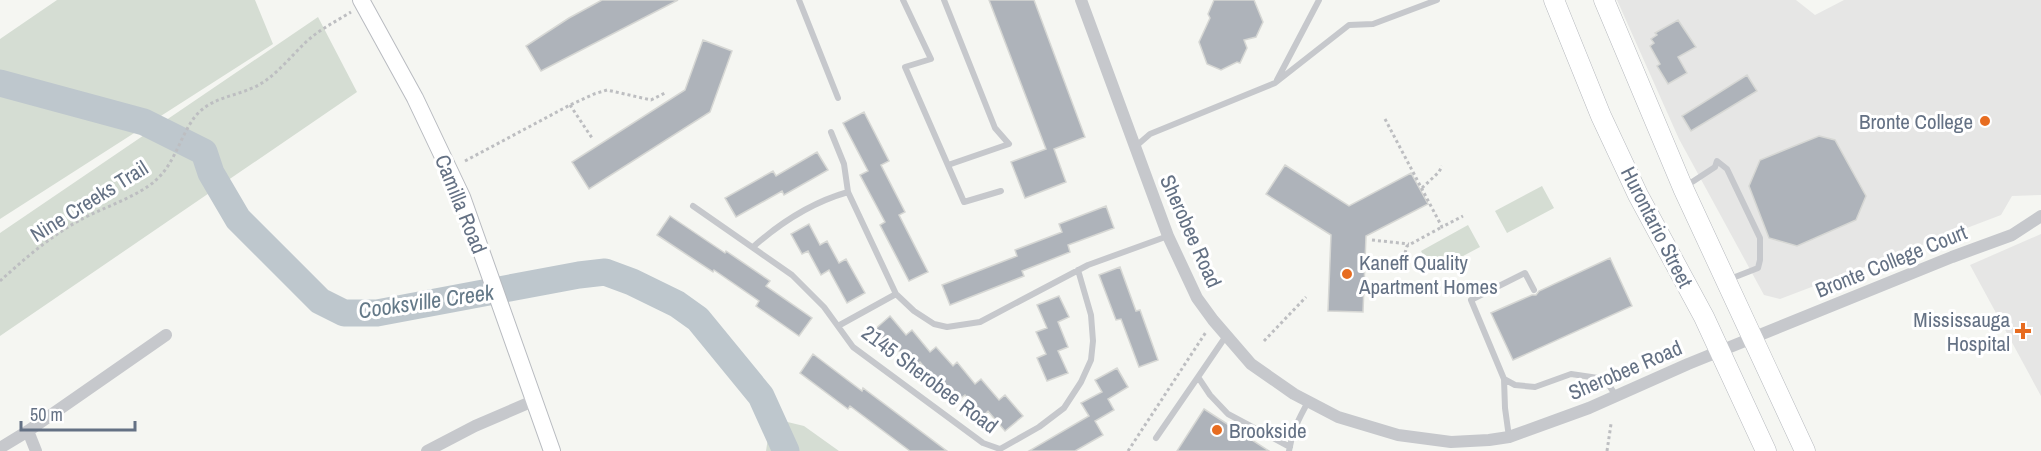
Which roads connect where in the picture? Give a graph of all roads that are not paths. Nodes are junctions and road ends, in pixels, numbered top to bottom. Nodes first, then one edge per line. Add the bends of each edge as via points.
1 (799, 0) edge
2 (903, 0) edge
3 (944, 0) edge
4 (1081, 0) edge
5 (1319, 0) edge
6 (1437, 0) edge
7 (1554, 0) edge
8 (1604, 0) edge
9 (357, 6) edge
10 (1275, 83) junction
11 (838, 98) dead end
12 (831, 132) dead end
13 (1135, 147) junction
14 (948, 165) junction
15 (1683, 188) junction
16 (1001, 191) dead end
17 (848, 192) junction
18 (693, 206) dead end
19 (2041, 216) edge
20 (1168, 236) junction
21 (753, 247) junction
22 (1078, 270) junction
23 (1725, 280) junction
24 (1534, 290) dead end
25 (896, 294) junction
26 (838, 326) junction
27 (166, 335) dead end
28 (1226, 336) junction
29 (1753, 338) junction
30 (1721, 351) junction
31 (1197, 377) junction
32 (1504, 379) junction
33 (1617, 396) junction
34 (534, 400) junction
35 (1308, 402) junction
36 (28, 432) junction
37 (1509, 437) junction
38 (1156, 438) dead end
39 (1470, 446) edge
40 (0, 448) edge
41 (1290, 449) edge
42 (36, 451) edge
43 (427, 451) edge
44 (552, 451) edge
45 (1766, 451) edge
46 (1804, 451) edge

1 - 11 lane
2 - 14 lane via 931,59 905,67
3 - 14 lane via 995,128 1009,144
4 - 13 street, Sherobee Road
5 - 10 lane
6 - 10 lane via 1373,24 1350,25
7 - 30 main road, Hurontario Street via 1638,195
8 - 15 main road, Hurontario Street
9 - 34 street, Camilla Road via 415,98 462,197
10 - 13 lane via 1150,134
12 - 17 lane via 844,164
13 - 20 street, Sherobee Road
14 - 16 lane via 964,202
15 - 23 main road, Hurontario Street
15 - 23 lane via 1715,167 1717,161 1727,169 1760,238 1758,268
17 - 21 lane via 825,199 771,231
17 - 25 lane
18 - 21 lane, 2145 Sherobee Road
19 - 29 street, Bronte College Court via 2012,235
20 - 22 lane
20 - 28 street, Sherobee Road via 1197,298
21 - 26 lane, 2145 Sherobee Road via 792,275
22 - 25 lane via 980,322 947,327 934,324
22 - 26 lane, 2145 Sherobee Road via 1091,315 1091,360 1064,408 1000,449 984,443 853,347
23 - 29 main road, Hurontario Street
24 - 32 lane via 1525,273 1471,300
25 - 26 lane, 2145 Sherobee Road
27 - 36 street
28 - 31 lane
28 - 35 street, Sherobee Road via 1251,364
29 - 30 street, Sherobee Road
29 - 46 main road, Hurontario Street
30 - 33 street, Sherobee Road
30 - 45 main road, Hurontario Street
31 - 38 lane
31 - 41 lane via 1228,414
32 - 33 lane via 1515,385 1535,387 1571,374 1605,379
32 - 37 lane
33 - 37 street, Sherobee Road
34 - 43 street
34 - 44 street, Camilla Road
35 - 39 street, Sherobee Road via 1338,417 1398,435
35 - 41 lane via 1297,421
36 - 40 street
36 - 42 street
37 - 39 street, Sherobee Road

